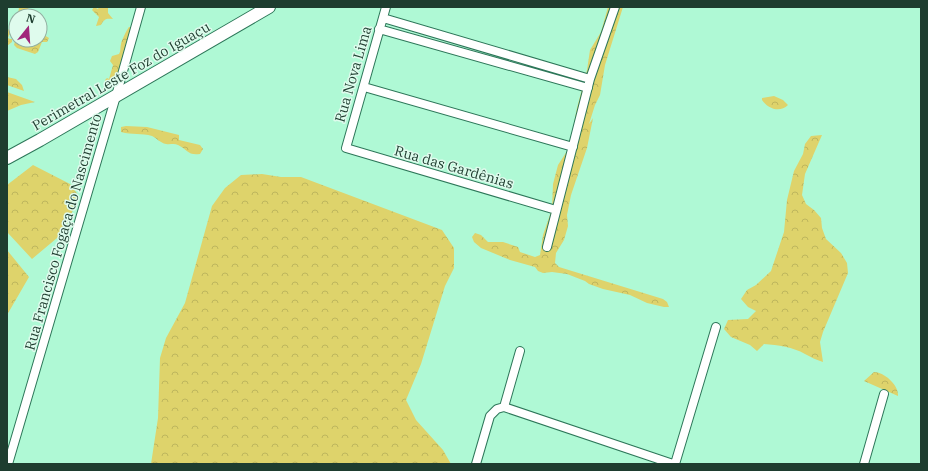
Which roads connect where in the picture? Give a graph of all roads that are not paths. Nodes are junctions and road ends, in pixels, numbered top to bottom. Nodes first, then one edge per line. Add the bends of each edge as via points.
1 (141, 7) edge
2 (269, 7) edge
3 (386, 7) edge
4 (615, 7) edge
5 (383, 18) junction
6 (379, 29) junction
7 (590, 79) junction
8 (364, 87) junction
9 (588, 88) junction
10 (116, 96) junction
11 (573, 147) junction
12 (346, 148) joint
13 (7, 158) edge
14 (556, 210) junction
15 (546, 247) dead end
16 (716, 327) dead end
17 (520, 351) dead end
18 (884, 394) dead end
19 (504, 407) junction
20 (8, 464) edge
21 (476, 464) edge
22 (674, 464) edge
23 (864, 464) edge

1 - 10 street, Rua Francisco Fogaça do Nascimento
2 - 10 highway, Perimetral Leste Foz do Iguaçu
3 - 5 street, Rua Nova Lima
4 - 7 street
5 - 6 street, Rua Nova Lima
5 - 7 street
6 - 8 street, Rua Nova Lima
6 - 9 street
7 - 9 street
8 - 11 street
8 - 12 street, Rua Nova Lima
9 - 11 street
10 - 13 highway, Perimetral Leste Foz do Iguaçu
10 - 20 street, Rua Francisco Fogaça do Nascimento
11 - 14 street
12 - 14 street, Rua das Gardênias
14 - 15 street
16 - 22 street
17 - 19 street
18 - 23 street
19 - 21 street via 497,409 490,416
19 - 22 street

